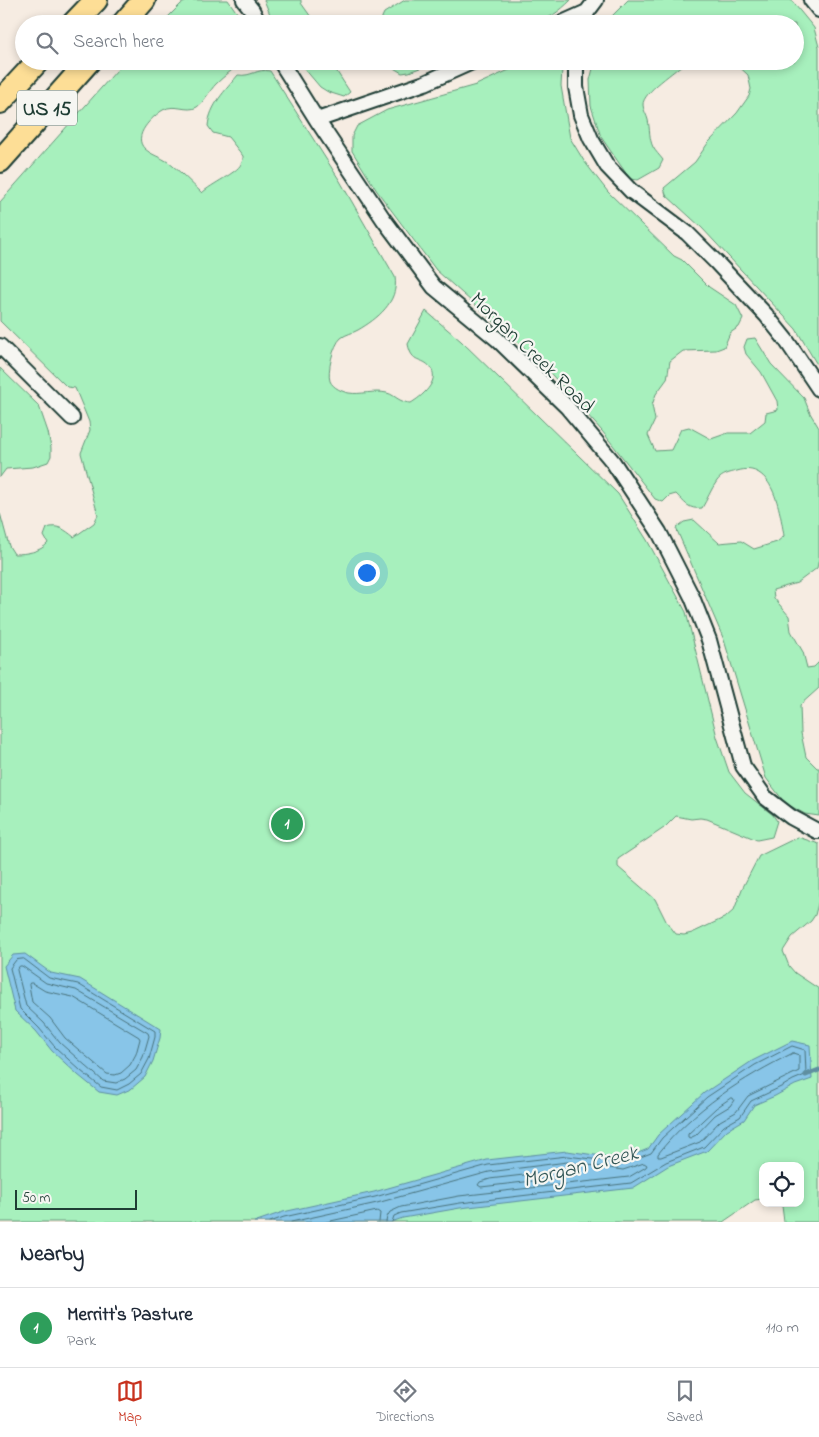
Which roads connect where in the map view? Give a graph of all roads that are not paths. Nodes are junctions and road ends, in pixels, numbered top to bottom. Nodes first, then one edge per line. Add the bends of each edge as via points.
1 (96, 0) edge
2 (144, 0) edge
3 (244, 0) edge
4 (596, 0) edge
5 (811, 0) edge
6 (819, 10) edge
7 (82, 15) edge
8 (131, 15) edge
9 (254, 15) edge
10 (587, 15) edge
11 (30, 70) edge
12 (81, 70) edge
13 (286, 70) edge
14 (454, 70) edge
15 (576, 70) edge
16 (0, 102) edge
17 (317, 120) junction
18 (0, 161) edge
19 (0, 346) edge
20 (819, 389) edge
21 (72, 418) dead end
22 (819, 831) edge

1 - 7 highway
2 - 8 highway
3 - 9 street
4 - 10 street
5 - 6 street
11 - 16 highway, US 15
12 - 18 highway, US 15
13 - 17 street, Morgan Creek Road
14 - 17 street
15 - 20 street via 581,115 607,166 631,191 687,233 716,262 766,315
17 - 22 street, Morgan Creek Road via 384,220 434,286 497,339 567,407 613,462 659,532 692,597 709,640 742,766 765,797 791,817
19 - 21 street

